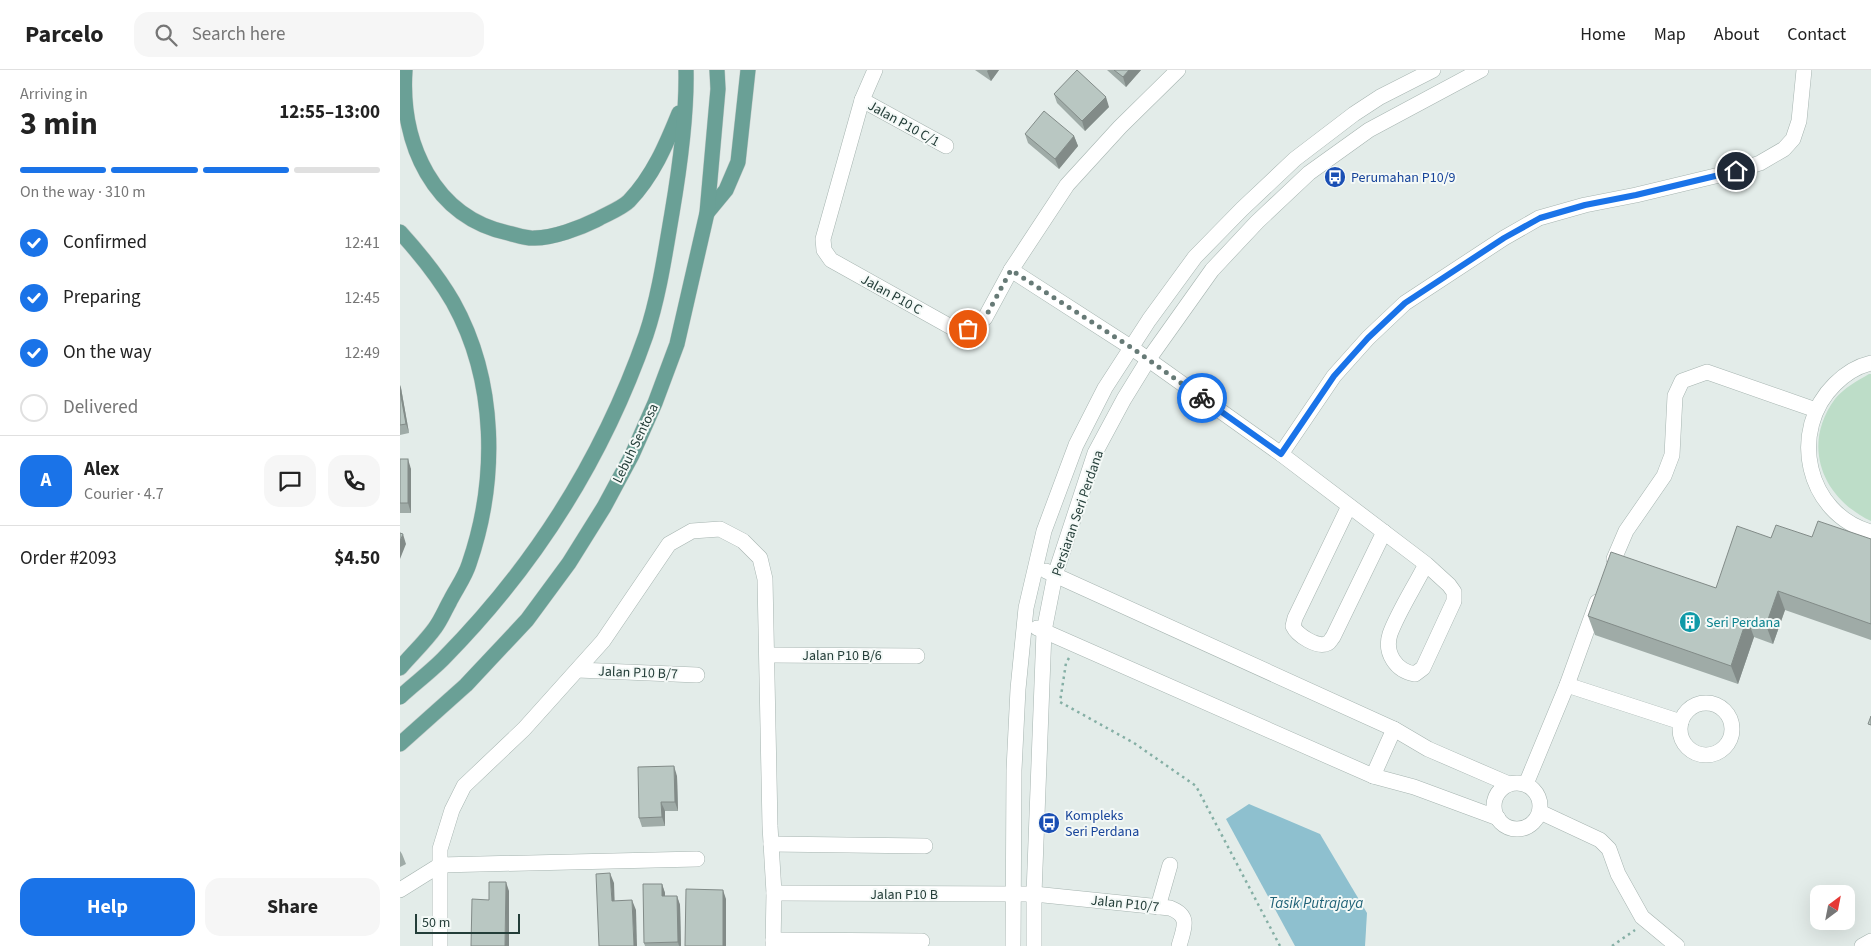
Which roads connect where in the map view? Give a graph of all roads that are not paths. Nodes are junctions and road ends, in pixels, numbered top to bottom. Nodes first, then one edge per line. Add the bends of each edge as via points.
1 (405, 70) edge
2 (686, 70) edge
3 (717, 70) edge
4 (748, 70) edge
5 (875, 70) edge
6 (1178, 70) edge
7 (1433, 70) edge
8 (1482, 70) edge
9 (1804, 70) edge
10 (686, 93) junction
11 (862, 100) junction
12 (946, 146) dead end
13 (707, 213) junction
14 (400, 232) edge
15 (1011, 270) junction
16 (1132, 348) junction
17 (1148, 360) junction
18 (1871, 362) edge
19 (1816, 410) junction
20 (1281, 454) junction
21 (1349, 506) junction
22 (1384, 532) junction
23 (1871, 532) edge
24 (1426, 564) junction
25 (1036, 567) junction
26 (1055, 575) junction
27 (1024, 622) junction
28 (1044, 631) junction
29 (768, 655) junction
30 (917, 656) dead end
31 (400, 668) edge
32 (578, 670) junction
33 (697, 674) dead end
34 (1567, 685) junction
35 (400, 697) edge
36 (1681, 722) dead end
37 (1394, 729) junction
38 (400, 744) edge
39 (1373, 776) junction
40 (1509, 784) junction
41 (1526, 784) junction
42 (1540, 812) junction
43 (1498, 818) junction
44 (771, 844) junction
45 (925, 846) dead end
46 (696, 859) dead end
47 (440, 865) junction
48 (1170, 865) dead end
49 (400, 890) edge
50 (774, 892) junction
51 (1013, 894) junction
52 (1034, 894) junction
53 (1158, 907) junction
54 (922, 941) dead end
55 (1871, 941) edge
56 (773, 943) edge
57 (440, 946) edge
58 (1013, 946) edge
59 (1034, 946) edge
60 (1179, 946) edge
61 (1677, 946) edge
62 (1862, 946) edge

1 - 10 main road via 401,120 412,155 430,188 460,214 492,230 534,238 578,229 627,202 654,171
2 - 10 main road
3 - 13 main road, Lebuh Sentosa
4 - 13 main road via 738,162 726,190
5 - 11 street, Jalan P10 C
6 - 15 street, Jalan P10 C via 1067,185
7 - 16 street, Persiaran Seri Perdana via 1380,97 1295,159 1195,257
8 - 17 street, Persiaran Seri Perdana via 1369,130 1309,173 1212,270
9 - 20 street via 1800,121 1793,139 1784,149 1760,163 1736,171 1540,218 1504,238 1405,303 1368,338 1334,376
10 - 35 main road via 677,180 660,281 646,334 602,440 576,489 540,545 499,599 442,660
11 - 12 street, Jalan P10 C/1
11 - 15 street, Jalan P10 C via 823,239 824,250 830,260 960,329 968,329 985,318
13 - 38 main road, Lebuh Sentosa via 677,344 632,455 604,507 569,563 527,620 466,685
14 - 31 main road via 428,264 453,303 469,338 482,381 490,468 484,514 469,566 435,628
15 - 16 street
16 - 17 street
16 - 25 street, Persiaran Seri Perdana via 1106,388 1076,445 1044,531
17 - 20 street
17 - 26 street, Persiaran Seri Perdana via 1095,453
18 - 19 street via 1843,376 1827,392
19 - 23 street via 1808,447 1813,476 1835,511 1852,524
19 - 34 street via 1707,372 1682,381 1675,396 1672,455 1664,476 1626,531 1621,561 1605,580
20 - 21 street
21 - 22 street
21 - 22 street via 1295,618 1293,626 1296,633 1319,645 1327,644
22 - 24 street
24 - 24 street via 1449,585 1454,592 1454,601 1423,668 1415,674 1406,673 1395,665 1390,636
25 - 26 street
25 - 27 street, Persiaran Seri Perdana
26 - 28 street, Persiaran Seri Perdana
26 - 37 street
27 - 28 street
27 - 51 street, Persiaran Seri Perdana via 1015,752
28 - 39 street
28 - 52 street, Persiaran Seri Perdana
29 - 30 street, Jalan P10 B/6
29 - 32 street via 765,578 760,558 743,541 720,529 692,531 669,544 603,641
29 - 44 street
32 - 33 street, Jalan P10 B/7
32 - 47 street via 524,729 464,786 452,810 440,849
34 - 36 street
34 - 41 street
37 - 39 street
37 - 40 street via 1428,749
39 - 43 street via 1414,787
40 - 41 street
40 - 43 street via 1495,800
41 - 42 street via 1539,797
42 - 43 street via 1531,825 1520,829 1506,826
42 - 61 street via 1600,840 1609,849 1618,874 1642,917
44 - 45 street
44 - 50 street
46 - 47 street
47 - 49 street
47 - 57 street
48 - 53 street
50 - 51 street, Jalan P10 B
50 - 56 street
51 - 52 street, Jalan P10 B
51 - 58 street, Persiaran Seri Perdana
52 - 53 street, Jalan P10/7
52 - 59 street, Persiaran Seri Perdana
53 - 60 street, Jalan P10/7 via 1176,910 1184,919
54 - 56 street
55 - 62 street

